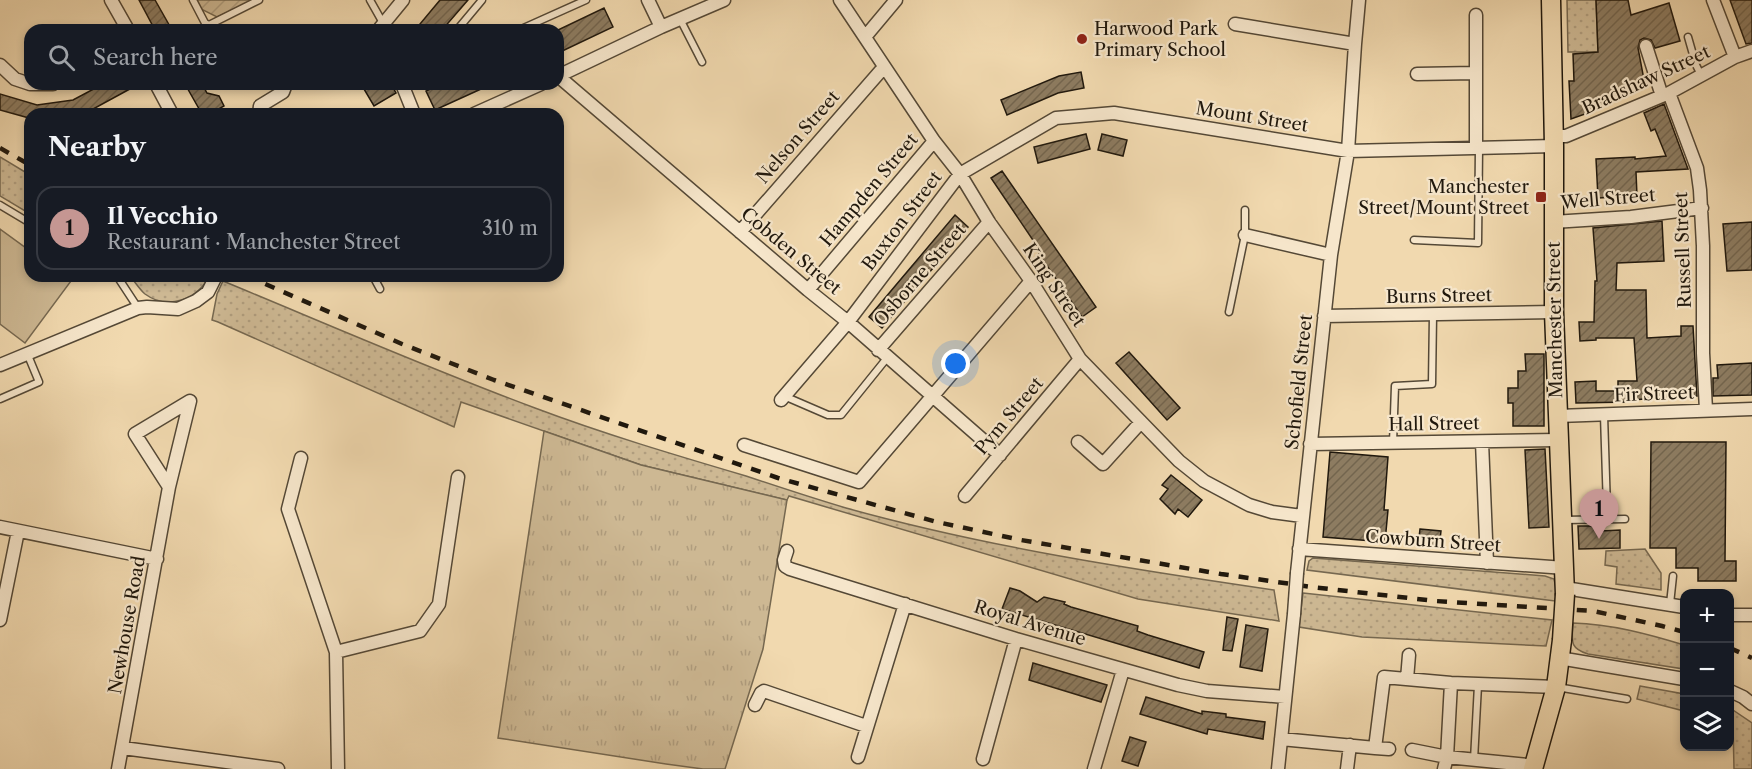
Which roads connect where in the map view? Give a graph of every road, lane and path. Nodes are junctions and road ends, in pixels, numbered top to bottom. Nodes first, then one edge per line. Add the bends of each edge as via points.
1 (111, 0) edge
2 (193, 0) edge
3 (259, 0) edge
4 (370, 0) edge
5 (403, 0) edge
6 (482, 0) edge
7 (648, 0) edge
8 (724, 0) edge
9 (840, 0) edge
10 (896, 0) edge
11 (1359, 0) edge
12 (1551, 0) edge
13 (1713, 0) edge
14 (583, 1) edge
15 (1476, 15) dead end
16 (680, 19) junction
17 (125, 24) edge
18 (207, 24) edge
19 (211, 24) edge
20 (381, 24) edge
21 (384, 24) edge
22 (461, 24) edge
23 (532, 24) edge
24 (1235, 24) dead end
25 (661, 27) junction
26 (865, 37) junction
27 (1688, 37) dead end
28 (1354, 44) junction
29 (1646, 46) dead end
30 (1752, 51) edge
31 (1735, 57) junction
32 (702, 62) dead end
33 (0, 65) edge
34 (884, 67) junction
35 (564, 73) edge
36 (1475, 73) junction
37 (1417, 74) dead end
38 (1701, 75) junction
39 (564, 81) edge
40 (24, 82) edge
41 (159, 90) edge
42 (284, 90) edge
43 (404, 90) edge
44 (527, 90) edge
45 (1665, 94) junction
46 (169, 108) edge
47 (260, 108) edge
48 (412, 108) edge
49 (487, 108) edge
50 (934, 141) junction
51 (1554, 141) junction
52 (1478, 148) junction
53 (1348, 151) junction
54 (960, 174) junction
55 (0, 205) edge
56 (1702, 208) junction
57 (1245, 210) dead end
58 (24, 219) edge
59 (989, 222) junction
60 (1553, 222) junction
61 (740, 232) junction
62 (1245, 235) junction
63 (1414, 240) dead end
64 (1331, 255) junction
65 (1031, 281) junction
66 (121, 282) edge
67 (213, 282) edge
68 (376, 282) edge
69 (380, 289) dead end
70 (808, 290) junction
71 (138, 308) junction
72 (1230, 312) dead end
73 (1554, 312) junction
74 (1432, 314) junction
75 (1324, 316) junction
76 (848, 322) junction
77 (27, 353) junction
78 (883, 354) junction
79 (1080, 359) junction
80 (0, 364) edge
81 (932, 397) junction
82 (782, 398) joint
83 (0, 399) edge
84 (1752, 409) edge
85 (1706, 410) junction
86 (1604, 414) junction
87 (1558, 416) junction
88 (1141, 422) junction
89 (1558, 440) junction
90 (1078, 442) dead end
91 (1482, 442) junction
92 (1310, 444) junction
93 (1393, 444) junction
94 (744, 446) dead end
95 (1000, 455) junction
96 (301, 458) dead end
97 (458, 477) dead end
98 (170, 487) junction
99 (965, 496) dead end
100 (1607, 509) dead end
101 (1302, 516) junction
102 (1625, 519) dead end
103 (1563, 520) junction
104 (0, 527) edge
105 (18, 531) junction
106 (1299, 549) junction
107 (787, 551) dead end
108 (157, 560) junction
109 (1487, 563) junction
110 (1565, 568) junction
111 (1673, 576) dead end
112 (1565, 591) junction
113 (905, 604) junction
114 (1670, 605) junction
115 (1680, 606) edge
116 (1734, 615) edge
117 (1752, 615) edge
118 (0, 620) edge
119 (1016, 639) junction
120 (1561, 649) junction
121 (336, 652) junction
122 (1409, 655) dead end
123 (1123, 670) junction
124 (1407, 679) junction
125 (1680, 679) edge
126 (1451, 683) junction
127 (1479, 684) junction
128 (1556, 687) junction
129 (1734, 693) edge
130 (1285, 697) junction
131 (1627, 699) dead end
132 (1751, 702) edge
133 (755, 705) dead end
134 (866, 726) junction
135 (1281, 739) junction
136 (1350, 745) junction
137 (123, 748) junction
138 (1375, 748) junction
139 (1389, 749) dead end
140 (1412, 750) dead end
141 (858, 757) dead end
142 (983, 759) dead end
143 (1474, 760) junction
144 (1446, 763) edge
145 (264, 768) edge
146 (1533, 768) edge
147 (118, 769) edge
148 (278, 769) edge
149 (338, 769) edge
150 (1094, 769) edge
151 (1278, 769) edge
152 (1347, 769) edge

1 - 17 street
2 - 18 lane
3 - 19 lane
4 - 20 lane
5 - 21 street
6 - 22 lane
7 - 25 street
8 - 16 street
9 - 26 street, King Street
10 - 26 street
11 - 28 street, Schofield Street
12 - 51 main road, Manchester Street
13 - 31 street
14 - 23 lane
15 - 36 street
16 - 25 street
16 - 32 lane
24 - 28 street
25 - 35 street
26 - 34 street, King Street
27 - 38 lane
28 - 53 street, Schofield Street
29 - 45 street, Russell Street
30 - 31 street, Bradshaw Street
31 - 38 street, Bradshaw Street
33 - 40 street
34 - 50 street, King Street
34 - 61 street, Nelson Street
36 - 37 street
36 - 52 street
38 - 45 street, Bradshaw Street
39 - 61 street, Cobden Street
41 - 46 street
42 - 47 street
43 - 48 street
44 - 49 street
45 - 51 street, Bradshaw Street
45 - 56 street, Russell Street via 1696,168
50 - 54 street, King Street
50 - 70 street, Hampden Street
51 - 52 street, Mount Street
51 - 60 main road, Manchester Street
52 - 53 street, Mount Street
52 - 63 lane via 1478,243
53 - 54 street, Mount Street via 1114,112 1056,118
53 - 64 street, Schofield Street
54 - 59 street, King Street
54 - 76 street, Buxton Street
55 - 58 lane
56 - 60 street, Well Street
56 - 85 street, Russell Street
57 - 62 lane
59 - 65 street, King Street
59 - 78 street, Osborne Street
60 - 73 main road, Manchester Street
61 - 70 street, Cobden Street
62 - 64 street
62 - 72 lane
64 - 75 street, Schofield Street
65 - 79 street, King Street
65 - 81 street
66 - 71 lane
67 - 71 street via 208,292 178,309
68 - 69 lane
70 - 76 street, Cobden Street
71 - 77 street
73 - 74 street, Burns Street
73 - 87 main road, Manchester Street
74 - 75 street, Burns Street
74 - 93 lane via 1432,384 1395,386
75 - 92 street, Schofield Street
76 - 78 street, Cobden Street
76 - 82 street, Buxton Street
77 - 80 street
77 - 83 lane via 39,382
78 - 81 street, Cobden Street
78 - 82 lane via 841,415 828,415
79 - 88 street, King Street
79 - 95 street, Pym Street
81 - 94 street via 859,482
81 - 95 street, Cobden Street
84 - 85 street, Fir Street
85 - 86 street, Fir Street
86 - 87 street, Fir Street
86 - 100 lane
87 - 89 main road, Manchester Street
88 - 90 street via 1103,465
88 - 101 street, King Street via 1204,481 1249,505
89 - 91 street, Hall Street
89 - 103 main road, Manchester Street
91 - 93 street, Hall Street
91 - 109 street
92 - 93 street, Hall Street
92 - 101 street, Schofield Street
95 - 99 street, Pym Street
96 - 121 street via 288,509
97 - 121 street via 440,604 420,631
98 - 98 street, Newhouse Road via 180,444 190,401 135,434
98 - 108 street, Newhouse Road
101 - 106 street, Schofield Street
102 - 103 lane
103 - 110 main road, Manchester Street
104 - 105 street
105 - 108 street
105 - 118 street
106 - 109 street, Cowburn Street
106 - 130 street, Schofield Street, bridge
107 - 113 street, Royal Avenue via 785,566 790,569
108 - 137 street, Newhouse Road
109 - 110 street, Cowburn Street
110 - 112 main road, Manchester Street
111 - 114 lane
112 - 114 street
112 - 120 main road, Manchester Street, bridge
113 - 119 street, Royal Avenue
113 - 134 street
114 - 115 street
116 - 117 street
119 - 123 street, Royal Avenue
119 - 142 street
120 - 125 street
120 - 128 main road, Manchester Street
121 - 149 street
122 - 124 street
123 - 130 street, Royal Avenue via 1207,691
123 - 150 street
124 - 126 street
124 - 138 street via 1383,677
126 - 127 street
126 - 144 street
127 - 128 street
127 - 143 lane
128 - 131 lane
128 - 146 main road, Manchester Street
129 - 132 street
130 - 135 street, Schofield Street
133 - 134 street via 764,691
134 - 141 street
135 - 136 street
135 - 151 street, Schofield Street
136 - 138 street
136 - 152 street
137 - 145 street
137 - 147 street, Newhouse Road
138 - 139 street
140 - 144 street
143 - 144 street
143 - 146 street
145 - 148 street

